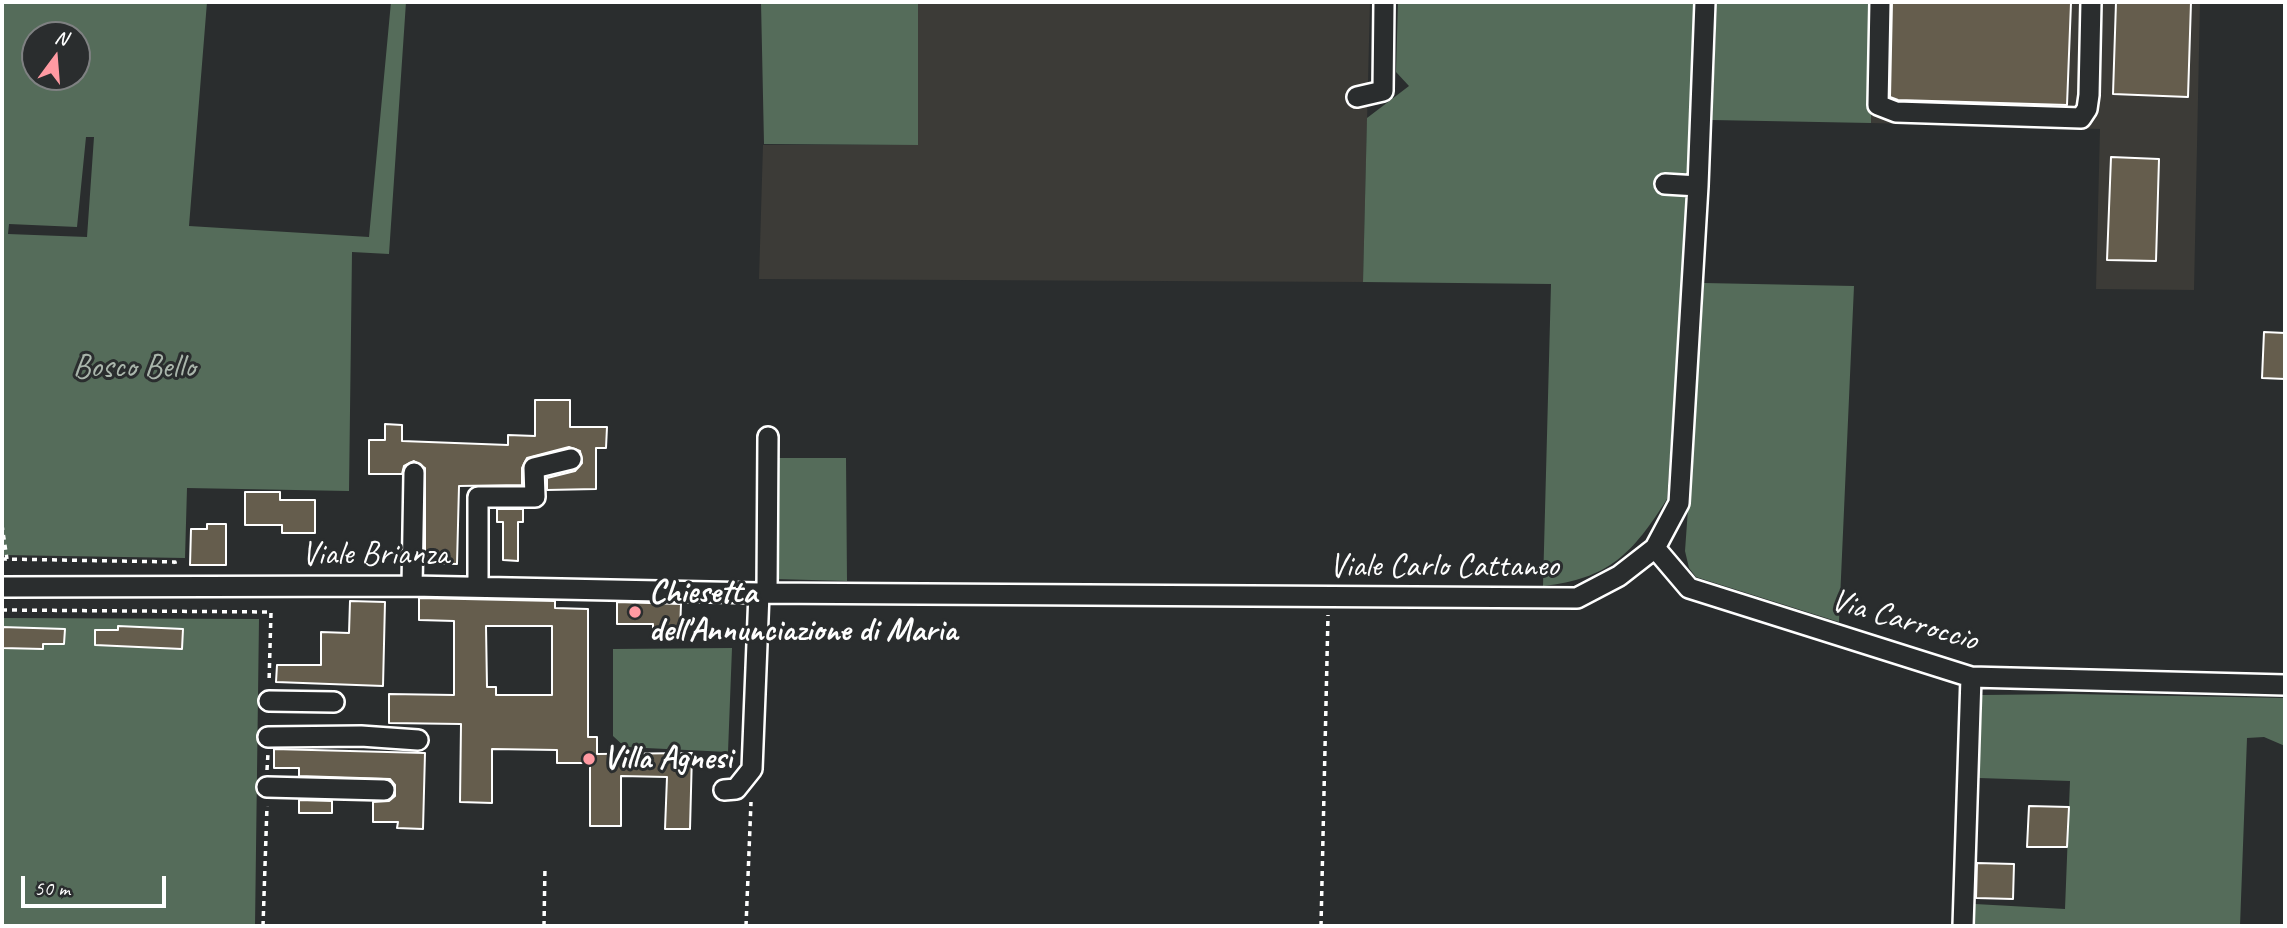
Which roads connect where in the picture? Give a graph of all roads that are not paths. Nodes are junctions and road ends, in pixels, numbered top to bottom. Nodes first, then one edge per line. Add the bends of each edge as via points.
1 (1384, 2) edge
2 (1705, 2) edge
3 (1880, 2) edge
4 (2091, 2) edge
5 (1357, 97) dead end
6 (1665, 184) dead end
7 (1698, 186) junction
8 (768, 437) dead end
9 (571, 459) dead end
10 (414, 473) dead end
11 (1655, 548) junction
12 (412, 586) junction
13 (478, 586) junction
14 (2, 587) edge
15 (759, 593) junction
16 (1971, 677) junction
17 (2285, 685) edge
18 (269, 701) dead end
19 (334, 702) dead end
20 (268, 737) dead end
21 (418, 740) dead end
22 (267, 787) dead end
23 (384, 790) dead end
24 (724, 790) dead end
25 (1964, 926) edge

1 - 5 street via 1383,91
2 - 7 street, Viale Carlo Cattaneo
3 - 4 street via 1878,104 1896,112 2081,118 2089,95
6 - 7 street
7 - 11 street, Viale Carlo Cattaneo via 1679,503
8 - 15 street
9 - 13 street via 534,468 535,497 478,497
10 - 12 street
11 - 15 street, Viale Carlo Cattaneo via 1619,576 1577,598
11 - 16 street, Via Carroccio via 1689,588
12 - 13 street, Viale Brianza
12 - 14 street, Viale Brianza
13 - 15 street, Viale Brianza
15 - 24 street via 752,769 736,789
16 - 17 street, Via Carroccio
16 - 25 street
18 - 19 street
20 - 21 street
22 - 23 street

